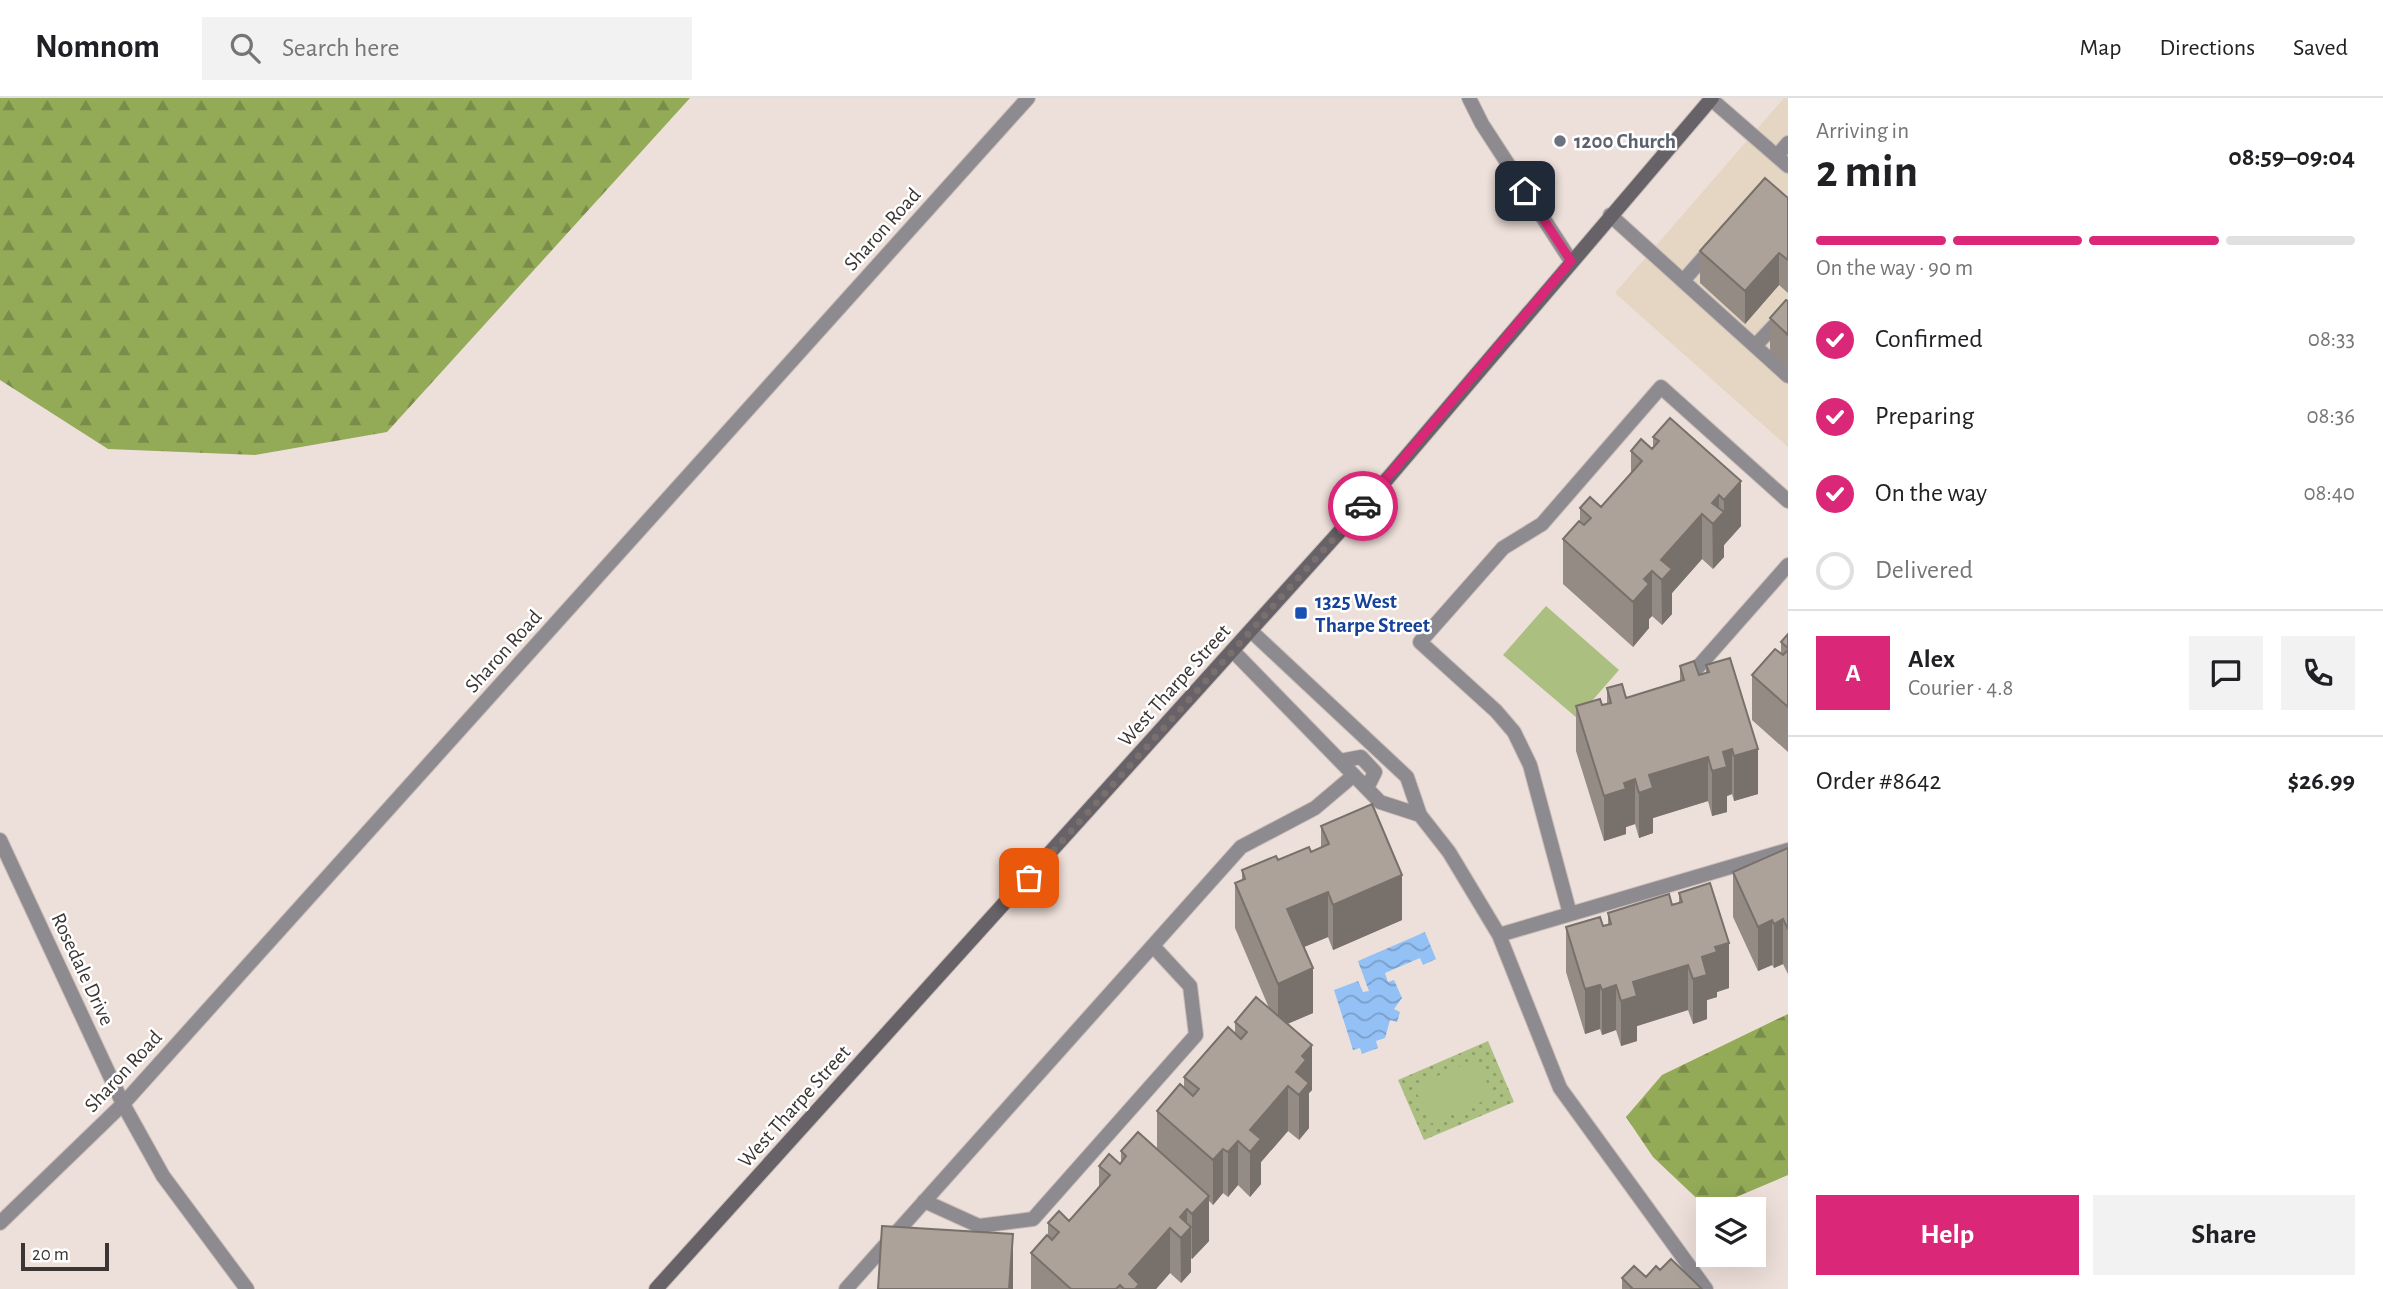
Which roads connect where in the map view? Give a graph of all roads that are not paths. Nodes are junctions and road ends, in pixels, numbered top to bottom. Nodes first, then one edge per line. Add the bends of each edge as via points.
1 (1028, 98) edge
2 (1469, 98) edge
3 (1711, 99) edge
4 (1788, 143) edge
5 (1782, 161) edge
6 (1610, 215) junction
7 (1725, 233) edge
8 (1571, 261) junction
9 (1683, 281) junction
10 (1788, 310) edge
11 (1755, 346) junction
12 (1788, 376) edge
13 (1788, 502) edge
14 (1788, 565) edge
15 (1251, 631) junction
16 (1233, 651) junction
17 (1691, 675) edge
18 (1340, 761) junction
19 (1354, 775) junction
20 (1367, 788) junction
21 (1420, 815) junction
22 (0, 840) edge
23 (1788, 850) edge
24 (1570, 914) junction
25 (1499, 935) junction
26 (1153, 946) junction
27 (123, 1104) junction
28 (924, 1201) junction
29 (0, 1223) edge
30 (247, 1289) edge
31 (656, 1289) edge
32 (846, 1289) edge
33 (1706, 1289) edge

1 - 27 street, Sharon Road
2 - 8 street
3 - 5 street
3 - 6 main road, West Tharpe Street
4 - 5 street
6 - 8 main road, West Tharpe Street
6 - 9 street
7 - 9 street
8 - 15 main road, West Tharpe Street via 1388,478
9 - 11 street
10 - 11 street
11 - 12 street
13 - 24 street via 1661,387 1542,524 1503,548 1420,642 1514,732 1530,765
14 - 17 street
15 - 16 main road, West Tharpe Street
15 - 21 street via 1407,777
16 - 18 street
16 - 31 main road, West Tharpe Street
18 - 19 street
18 - 20 street via 1361,757 1375,772
19 - 20 street
19 - 26 street via 1315,808 1241,847
20 - 21 street via 1380,802
21 - 25 street via 1449,852
22 - 27 street, Rosedale Drive
23 - 24 street
24 - 25 street
25 - 33 street via 1560,1088
26 - 28 street
26 - 28 street via 1190,986 1196,1035 1042,1209 1033,1219 979,1226
27 - 29 street, Sharon Road
27 - 30 street, Rosedale Drive via 163,1176
28 - 32 street

